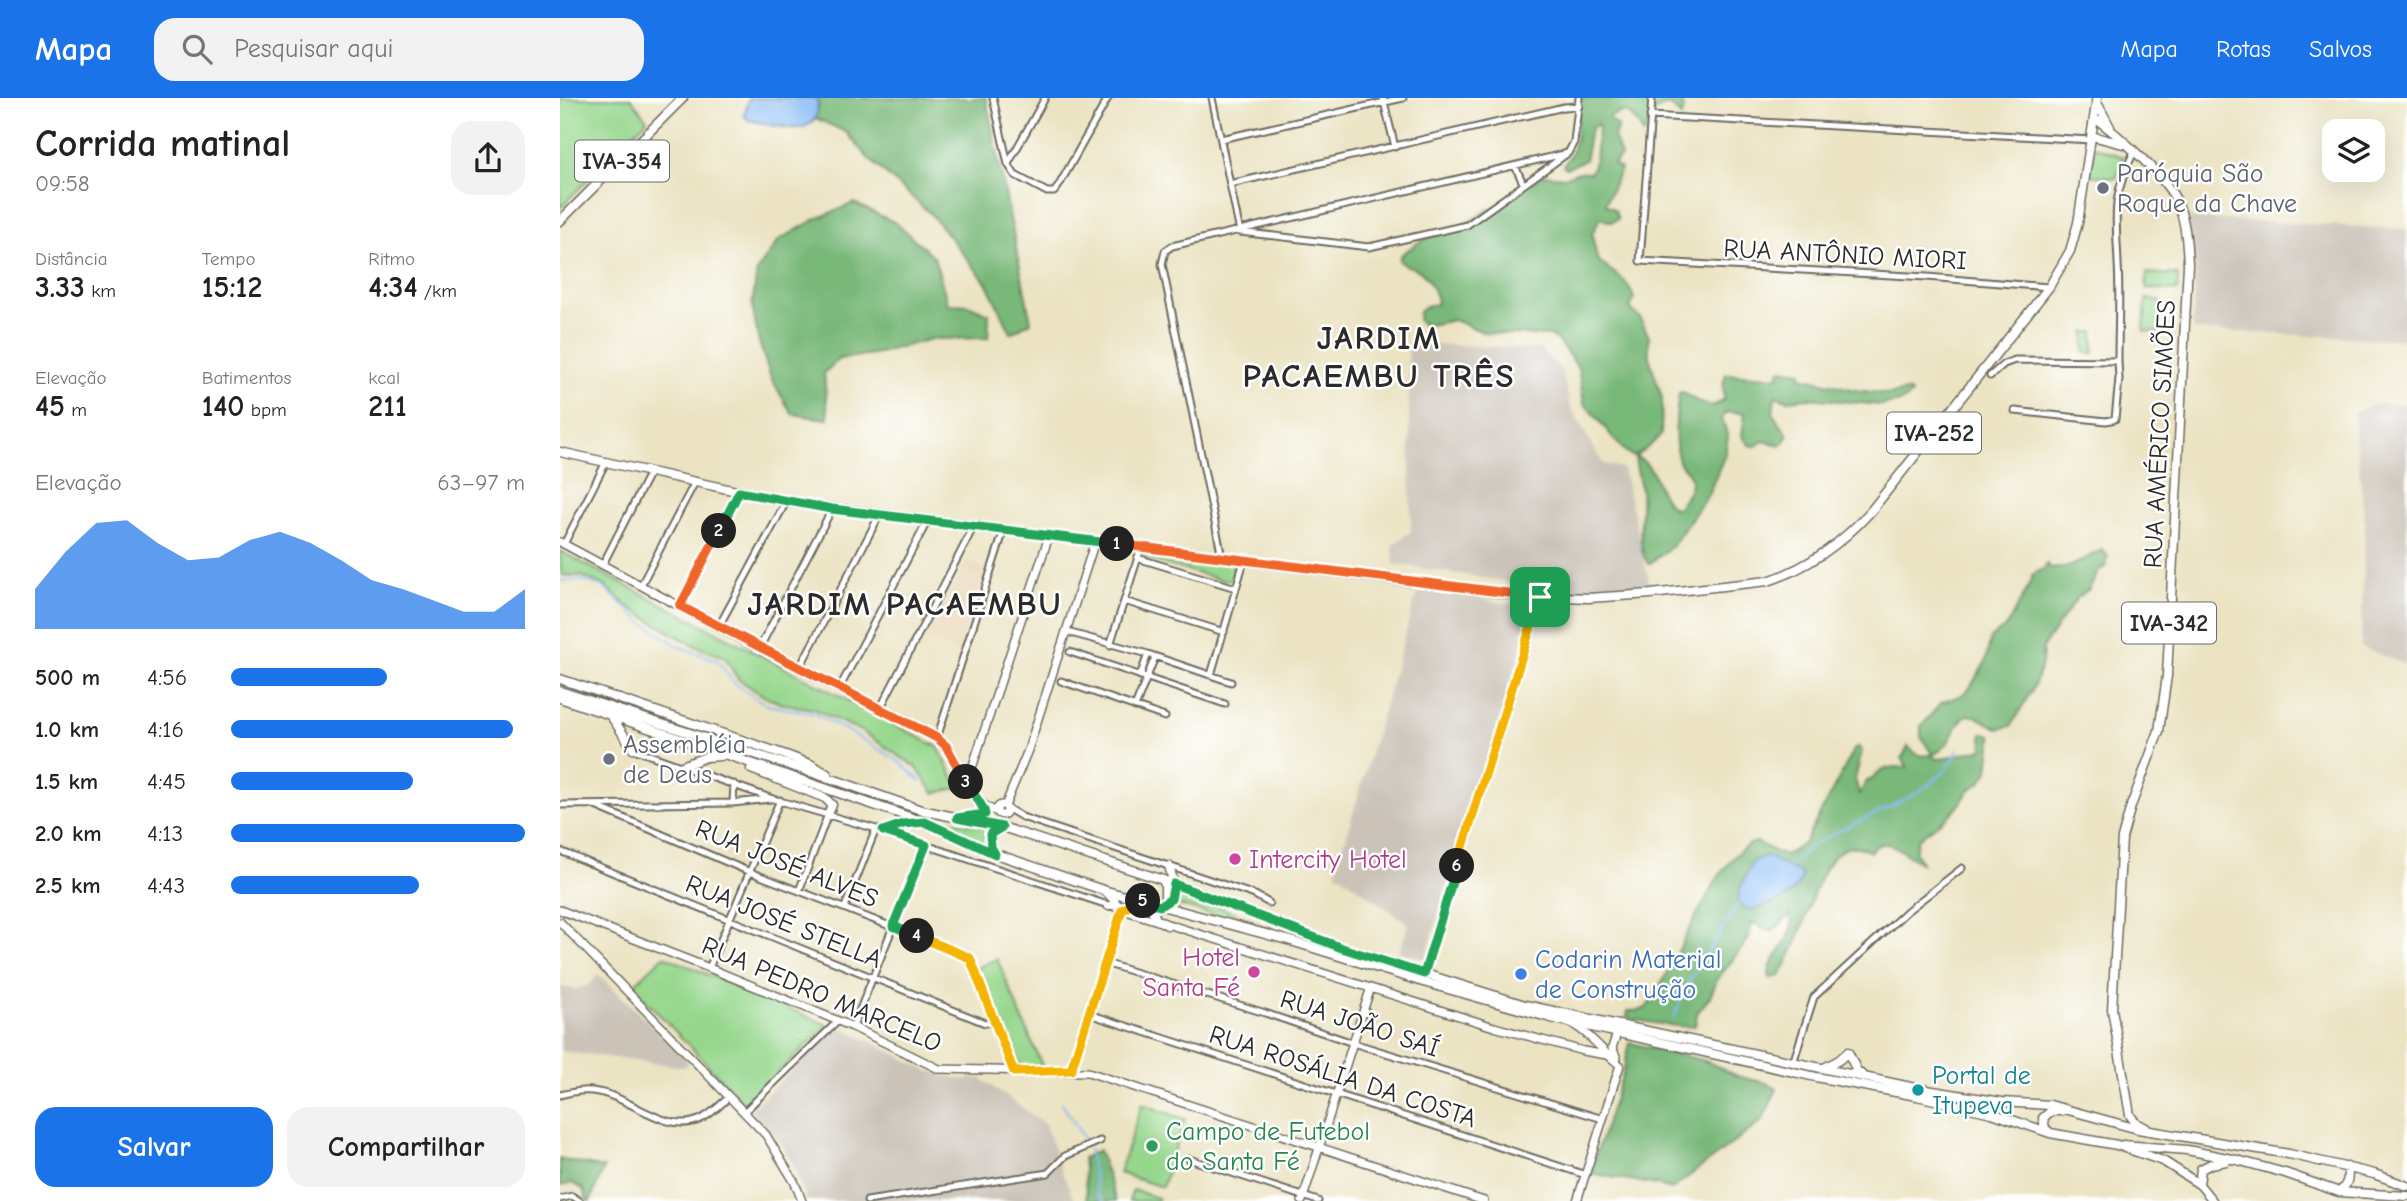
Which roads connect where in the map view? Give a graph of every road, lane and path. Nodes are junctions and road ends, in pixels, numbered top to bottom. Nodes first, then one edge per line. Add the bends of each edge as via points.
1 (683, 98) edge
2 (993, 98) edge
3 (1045, 98) edge
4 (1108, 98) edge
5 (1212, 98) edge
6 (1403, 98) edge
7 (1580, 98) edge
8 (1652, 98) edge
9 (2096, 99) edge
10 (1383, 100) edge
11 (1579, 106) junction
12 (1650, 116) junction
13 (2094, 118) junction
14 (2111, 130) junction
15 (2092, 138) junction
16 (1221, 139) junction
17 (2125, 145) junction
18 (1395, 147) junction
19 (2134, 152) junction
20 (1568, 153) junction
21 (1008, 164) junction
22 (1516, 166) junction
23 (1523, 183) junction
24 (1230, 184) junction
25 (560, 222) edge
26 (1240, 232) junction
27 (2049, 287) junction
28 (2118, 361) junction
29 (1990, 376) dead end
30 (2015, 411) dead end
31 (560, 452) edge
32 (607, 462) junction
33 (650, 472) junction
34 (695, 482) junction
35 (739, 492) junction
36 (786, 502) junction
37 (832, 509) junction
38 (880, 514) junction
39 (928, 520) junction
40 (974, 526) junction
41 (1004, 530) junction
42 (1049, 536) junction
43 (1094, 541) junction
44 (562, 543) edge
45 (1141, 547) junction
46 (1222, 557) junction
47 (1137, 558) junction
48 (1244, 560) junction
49 (603, 565) junction
50 (641, 585) junction
51 (1236, 588) junction
52 (1540, 597) junction
53 (1124, 601) junction
54 (680, 606) junction
55 (719, 626) junction
56 (1067, 632) junction
57 (1224, 632) junction
58 (1110, 645) junction
59 (759, 649) junction
60 (1070, 652) dead end
61 (1148, 654) junction
62 (1156, 657) junction
63 (799, 669) junction
64 (1211, 675) junction
65 (1140, 676) junction
66 (1147, 678) junction
67 (560, 679) edge
68 (1061, 681) dead end
69 (1231, 682) dead end
70 (839, 689) junction
71 (560, 691) edge
72 (560, 698) edge
73 (1225, 704) dead end
74 (1135, 707) junction
75 (880, 709) junction
76 (611, 716) junction
77 (1165, 717) dead end
78 (937, 738) junction
79 (633, 749) joint
80 (729, 757) junction
81 (682, 766) junction
82 (838, 781) junction
83 (967, 783) junction
84 (734, 784) junction
85 (776, 800) junction
86 (733, 803) junction
87 (560, 805) edge
88 (593, 805) junction
89 (631, 805) junction
90 (984, 806) junction
91 (1006, 807) junction
92 (828, 814) junction
93 (957, 818) junction
94 (630, 820) junction
95 (925, 822) junction
96 (1002, 827) junction
97 (880, 830) junction
98 (926, 845) junction
99 (560, 851) edge
100 (995, 854) junction
101 (1169, 866) junction
102 (1962, 868) dead end
103 (750, 872) junction
104 (1163, 880) junction
105 (1174, 884) junction
106 (1104, 890) junction
107 (799, 891) junction
108 (1140, 900) junction
109 (1115, 901) junction
110 (1269, 903) dead end
111 (1163, 905) junction
112 (1108, 906) junction
113 (845, 907) junction
114 (1122, 910) junction
115 (562, 913) edge
116 (728, 919) junction
117 (560, 922) edge
118 (1167, 925) junction
119 (893, 926) junction
120 (1105, 963) junction
121 (709, 968) junction
122 (1424, 974) junction
123 (873, 978) junction
124 (1370, 990) junction
125 (1089, 1014) junction
126 (838, 1021) junction
127 (995, 1022) junction
128 (1568, 1022) junction
129 (852, 1027) junction
130 (1616, 1033) junction
131 (1353, 1043) junction
132 (1610, 1055) junction
133 (1793, 1063) junction
134 (1822, 1069) junction
135 (1071, 1070) junction
136 (1014, 1072) junction
137 (1866, 1077) junction
138 (560, 1095) edge
139 (1336, 1095) junction
140 (729, 1097) junction
141 (2068, 1110) junction
142 (744, 1112) junction
143 (2130, 1115) junction
144 (1603, 1119) junction
145 (2108, 1120) junction
146 (2152, 1130) junction
147 (2050, 1133) junction
148 (1100, 1140) dead end
149 (2117, 1145) junction
150 (1319, 1147) junction
151 (1189, 1159) dead end
152 (2237, 1160) junction
153 (2347, 1167) junction
154 (1586, 1175) junction
155 (2199, 1184) junction
156 (2407, 1186) edge
157 (2339, 1192) junction
158 (2407, 1196) edge
159 (560, 1199) edge
160 (1302, 1199) edge
161 (580, 1201) edge
162 (802, 1201) edge
163 (867, 1201) edge
164 (1318, 1201) edge
165 (1484, 1201) edge
166 (1577, 1201) edge
167 (2213, 1201) edge

1 - 25 main road, IVA-354
2 - 21 street
3 - 21 street
4 - 21 street via 1054,192 1015,175
5 - 16 street
6 - 10 street
7 - 11 street
8 - 12 street
9 - 13 main road, IVA-252
9 - 14 main road
10 - 16 street
10 - 18 street
11 - 18 street
11 - 20 street
12 - 15 street
12 - 27 street, RUA ANTÔNIO MIORI via 1640,261
13 - 14 main road, RUA AMÉRICO SIMÕES
13 - 15 main road, IVA-252
14 - 17 main road, RUA AMÉRICO SIMÕES
15 - 17 main road
15 - 27 main road, IVA-252 via 2073,241
16 - 24 street
17 - 19 main road, RUA AMÉRICO SIMÕES / IVA-342
18 - 24 street
19 - 28 street via 2115,209
19 - 143 main road, RUA AMÉRICO SIMÕES / IVA-342 via 2178,203 2188,264 2167,676 2159,732 2122,838 2112,1009
20 - 22 street
20 - 23 street
22 - 23 street
22 - 26 street
23 - 26 street via 1467,225 1370,247
24 - 26 street
26 - 46 street via 1172,246 1165,251 1162,264
27 - 52 main road, IVA-252 via 1871,511 1835,547 1787,575 1769,580 1651,594
28 - 29 street via 2015,360
28 - 30 street via 2115,419
31 - 32 main road, IVA-252
32 - 33 main road, IVA-252
32 - 44 street
33 - 34 main road, IVA-252
33 - 49 street
34 - 35 main road, IVA-252
34 - 50 street
35 - 36 main road, IVA-252
35 - 54 street
36 - 37 main road, IVA-252
36 - 55 street
37 - 38 main road, IVA-252
37 - 59 street
38 - 39 main road, IVA-252
38 - 63 street
39 - 40 main road, IVA-252
39 - 70 street
40 - 41 main road, IVA-252
40 - 75 street
41 - 42 main road, IVA-252
41 - 78 street
42 - 43 main road, IVA-252
42 - 83 street
43 - 45 main road, IVA-252
43 - 56 street
44 - 49 street
45 - 46 main road, IVA-252
45 - 47 street
46 - 48 main road, IVA-252
47 - 51 street
47 - 53 street
48 - 51 street
48 - 52 main road, IVA-252
49 - 50 street
50 - 54 street
51 - 57 street
52 - 122 street
53 - 57 street
53 - 58 street
54 - 55 street
55 - 59 street
56 - 58 street
56 - 91 street
57 - 64 street
58 - 61 street
59 - 63 street
60 - 65 street
61 - 62 street
61 - 65 street
62 - 64 street
62 - 66 street
63 - 70 street
64 - 69 street
65 - 66 street
66 - 73 street
66 - 74 street
67 - 82 main road via 786,754
68 - 74 street
70 - 75 street
71 - 82 main road
72 - 76 main road
74 - 77 street
75 - 78 street
76 - 79 main road
76 - 80 main road
78 - 83 street
79 - 81 street
80 - 81 main road via 706,757
80 - 92 main road via 825,798 832,805
80 - 95 main road
81 - 84 street
82 - 93 main road
83 - 90 street
84 - 85 street
84 - 86 street
85 - 86 street
85 - 92 street
85 - 103 street
86 - 89 street
87 - 88 street
88 - 89 street
88 - 94 street, RUA JOSÉ ALVES
89 - 94 street
90 - 91 street via 997,812 1000,806
90 - 93 street via 982,816
91 - 101 street via 1022,817
92 - 97 street
92 - 107 street
93 - 96 main road
94 - 103 street, RUA JOSÉ ALVES
95 - 97 main road
95 - 100 main road
96 - 100 main road via 990,834
96 - 104 main road
97 - 98 street
97 - 113 street
98 - 112 street
98 - 119 street
99 - 116 street, RUA JOSÉ STELLA
100 - 106 main road
101 - 105 main road
101 - 110 street
102 - 133 street via 1906,911 1814,998
103 - 107 street, RUA JOSÉ ALVES
103 - 116 street
104 - 105 main road
104 - 111 main road
105 - 111 main road via 1173,894
105 - 122 main road
106 - 108 main road
106 - 109 street
107 - 113 street, RUA JOSÉ ALVES
108 - 111 main road
108 - 114 street
109 - 112 street
109 - 114 street
111 - 118 main road via 1153,912
111 - 128 main road
112 - 114 street
113 - 119 street, RUA JOSÉ ALVES
114 - 118 street
114 - 120 street
115 - 121 street, RUA PEDRO MARCELO
116 - 121 street
116 - 123 street, RUA JOSÉ STELLA
117 - 140 street
118 - 124 street
119 - 123 street
119 - 127 street, RUA JOSÉ ALVES via 970,958
120 - 125 street
120 - 131 street, RUA JOÃO SAÍ
121 - 126 street, RUA PEDRO MARCELO
122 - 133 main road via 1525,1005
123 - 127 street, RUA JOSÉ STELLA via 985,1023
123 - 129 street
124 - 131 street
124 - 132 street
125 - 135 street
125 - 139 street, RUA ROSÁLIA DA COSTA
126 - 129 street, RUA PEDRO MARCELO
126 - 142 street
127 - 136 street, RUA JOSÉ ALVES
128 - 130 main road
128 - 132 street
129 - 136 street, RUA PEDRO MARCELO via 939,1069
130 - 132 street
130 - 147 main road via 1992,1113
131 - 139 street
131 - 144 street, RUA JOÃO SAÍ
132 - 144 street via 1620,1065
133 - 134 main road
134 - 137 main road
134 - 137 main road via 1849,1052 1857,1071
135 - 136 street, RUA PEDRO MARCELO
135 - 150 street, RUA PEDRO MARCELO
137 - 141 main road via 1950,1095
138 - 140 street via 598,1092 682,1124 709,1115
139 - 150 street
139 - 154 street, RUA ROSÁLIA DA COSTA
140 - 142 street
141 - 145 main road
141 - 147 main road via 2046,1114 2043,1123
142 - 162 street via 766,1135
143 - 145 main road
143 - 146 main road
144 - 154 street
145 - 146 main road
146 - 153 main road
147 - 149 main road
148 - 163 street via 1065,1156 1048,1173
149 - 152 main road
149 - 155 main road via 2163,1161
150 - 160 street
150 - 165 street, RUA PEDRO MARCELO
151 - 160 street
152 - 155 main road via 2205,1166
152 - 157 main road
153 - 156 main road
153 - 157 main road via 2346,1185
154 - 166 street
155 - 167 street
157 - 158 main road
159 - 161 street via 572,1196
160 - 164 street

